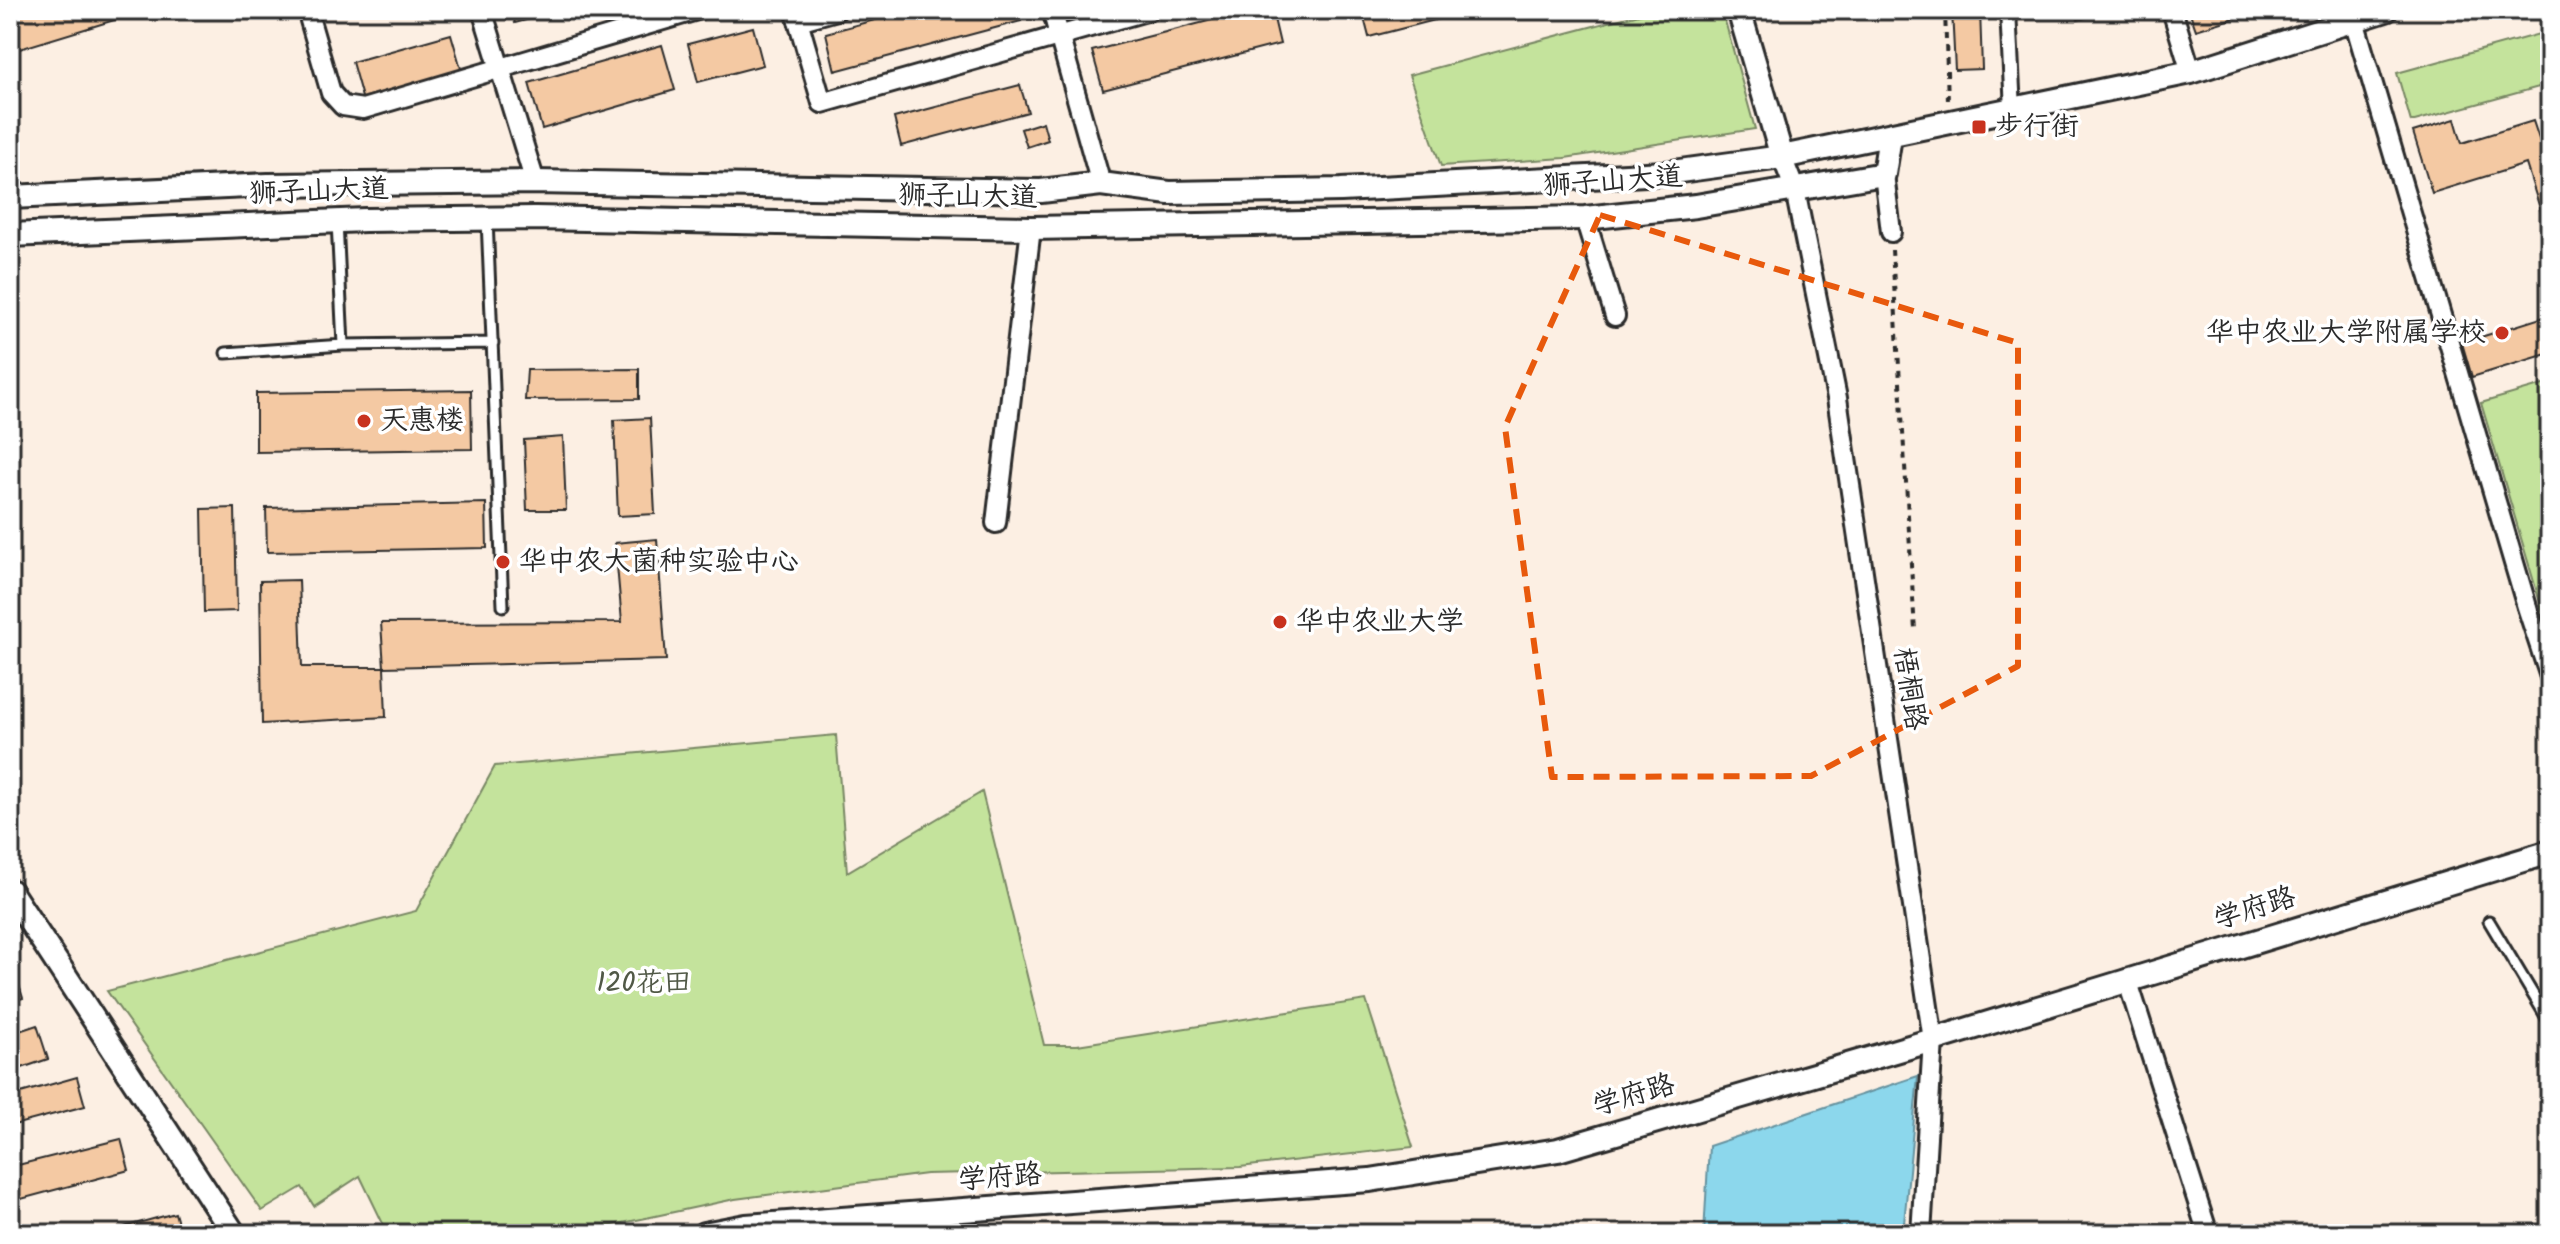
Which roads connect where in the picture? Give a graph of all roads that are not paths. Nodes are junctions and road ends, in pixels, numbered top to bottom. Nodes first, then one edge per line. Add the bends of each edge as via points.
1 (307, 10) edge
2 (482, 10) edge
3 (697, 10) edge
4 (837, 10) edge
5 (1052, 10) edge
6 (1150, 10) edge
7 (1739, 10) edge
8 (2008, 10) edge
9 (2172, 10) edge
10 (2386, 10) edge
11 (2353, 14) edge
12 (796, 16) edge
13 (1059, 34) junction
14 (500, 69) junction
15 (2191, 72) junction
16 (2013, 110) junction
17 (1890, 136) junction
18 (1782, 157) junction
19 (1884, 174) junction
20 (535, 182) junction
21 (1101, 184) junction
22 (1795, 190) junction
23 (10, 197) edge
24 (1585, 218) junction
25 (487, 219) junction
26 (337, 221) junction
27 (1031, 228) junction
28 (1891, 232) road end
29 (10, 235) edge
30 (1615, 316) dead end
31 (493, 343) junction
32 (343, 345) junction
33 (226, 353) dead end
34 (996, 523) dead end
35 (503, 606) dead end
36 (2550, 677) edge
37 (2550, 852) edge
38 (10, 891) edge
39 (2489, 921) dead end
40 (2127, 979) junction
41 (2550, 1023) edge
42 (1933, 1040) junction
43 (234, 1234) edge
44 (704, 1234) edge
45 (1921, 1234) edge
46 (2208, 1234) edge

1 - 14 street via 331,93 343,106 363,109
2 - 14 street
3 - 14 street
4 - 12 street
5 - 13 street
6 - 13 street
7 - 18 street
8 - 16 street
9 - 15 street
10 - 11 street, 狮子山大道
11 - 15 street, 狮子山大道
11 - 36 street
12 - 13 street via 822,103
13 - 21 street
14 - 20 street
15 - 16 street, 狮子山大道
16 - 17 street, 狮子山大道
17 - 18 street, 狮子山大道
17 - 19 street
18 - 21 street, 狮子山大道 via 1665,173 1341,190 1169,193
18 - 22 street, 梧桐路
19 - 22 street, 狮子山大道
19 - 28 street
20 - 21 street, 狮子山大道 via 1041,191
20 - 23 street, 狮子山大道 via 268,185
22 - 24 street, 狮子山大道
22 - 42 street, 梧桐路 via 1837,398
24 - 27 street, 狮子山大道
24 - 30 street
25 - 26 street, 狮子山大道
25 - 27 street, 狮子山大道
25 - 31 lane
26 - 29 street, 狮子山大道
26 - 32 lane
27 - 34 street
31 - 32 lane
31 - 35 lane
32 - 33 lane
37 - 40 street, 学府路
38 - 43 street
39 - 41 lane
40 - 42 street, 学府路
40 - 46 street
42 - 44 street, 学府路 via 1558,1150 1385,1178 746,1226
42 - 45 street, 梧桐路

